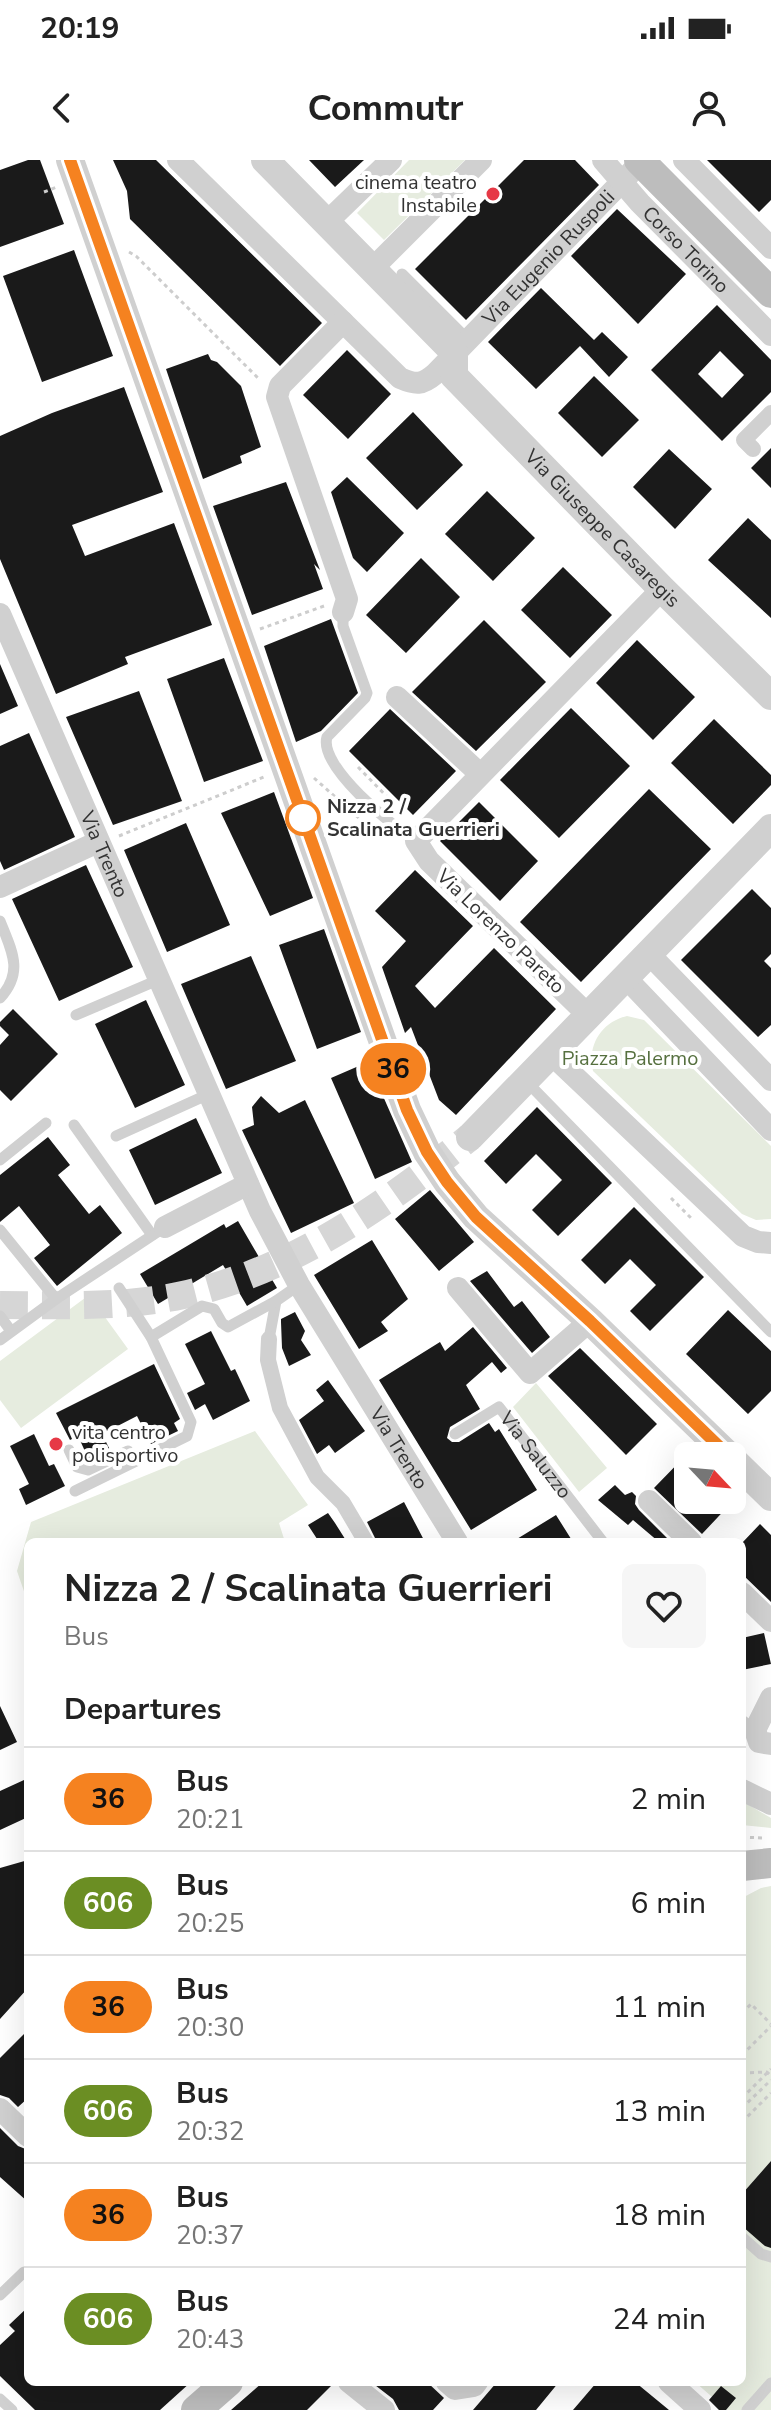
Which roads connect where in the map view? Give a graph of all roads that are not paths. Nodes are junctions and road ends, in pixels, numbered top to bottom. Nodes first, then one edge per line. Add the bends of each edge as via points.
1 (70, 160) edge
2 (178, 160) edge
3 (265, 160) edge
4 (391, 160) edge
5 (481, 160) edge
6 (603, 160) edge
7 (684, 160) edge
8 (633, 165) edge
9 (743, 220) junction
10 (327, 222) junction
11 (715, 237) junction
12 (771, 248) edge
13 (372, 269) junction
14 (402, 274) dead end
15 (771, 293) edge
16 (343, 322) junction
17 (771, 335) edge
18 (460, 346) junction
19 (771, 413) edge
20 (753, 449) dead end
21 (662, 589) junction
22 (345, 605) joint
23 (0, 614) edge
24 (771, 696) edge
25 (397, 697) dead end
26 (480, 774) junction
27 (771, 828) edge
28 (106, 840) junction
29 (416, 841) junction
30 (0, 887) edge
31 (0, 921) edge
32 (649, 954) junction
33 (626, 978) junction
34 (158, 980) junction
35 (0, 998) edge
36 (76, 1015) dead end
37 (589, 1016) junction
38 (551, 1054) junction
39 (526, 1080) junction
40 (771, 1080) edge
41 (209, 1094) junction
42 (46, 1123) dead end
43 (74, 1125) dead end
44 (771, 1130) edge
45 (116, 1136) dead end
46 (470, 1137) tunnel mouth
47 (0, 1160) edge
48 (248, 1184) junction
49 (0, 1230) edge
50 (158, 1231) junction
51 (771, 1234) edge
52 (743, 1236) junction
53 (771, 1243) edge
54 (299, 1285) junction
55 (119, 1288) dead end
56 (458, 1288) dead end
57 (56, 1299) junction
58 (276, 1301) junction
59 (0, 1316) edge
60 (590, 1321) junction
61 (11, 1331) junction
62 (771, 1332) edge
63 (151, 1337) junction
64 (269, 1339) joint
65 (0, 1340) edge
66 (455, 1434) dead end
67 (714, 1442) edge
68 (69, 1450) dead end
69 (128, 1451) junction
70 (746, 1473) edge
71 (75, 1491) dead end
72 (771, 1497) edge
73 (649, 1501) dead end
74 (364, 1538) edge
75 (455, 1538) edge
76 (600, 1538) edge
77 (687, 1538) edge
78 (746, 1597) edge
79 (771, 1621) edge
80 (771, 1698) edge
81 (757, 1734) edge
82 (746, 1792) edge
83 (771, 1804) edge
84 (771, 1863) edge
85 (746, 1866) edge
86 (0, 2109) edge
87 (24, 2132) edge
88 (746, 2241) edge
89 (771, 2257) edge
90 (24, 2272) dead end
91 (0, 2295) edge
92 (771, 2383) edge
93 (223, 2386) edge
94 (354, 2386) edge
95 (452, 2386) edge
96 (474, 2386) edge
97 (673, 2386) edge
98 (0, 2399) edge
99 (12, 2410) edge
100 (196, 2410) edge
101 (384, 2410) edge
102 (700, 2410) edge
103 (747, 2410) edge

1 - 60 street via 407,1110 427,1152 462,1200
2 - 16 street
3 - 10 street, Via Giuseppe Casaregis
4 - 10 street
5 - 13 street
6 - 8 street, Corso Torino
7 - 9 street
8 - 11 main road, Corso Torino
8 - 17 street, Corso Torino via 640,203
8 - 18 street, Via Eugenio Ruspoli
9 - 11 street, Corso Torino
9 - 12 street
10 - 13 street, Via Giuseppe Casaregis
11 - 15 main road, Corso Torino
13 - 18 street, Via Giuseppe Casaregis
14 - 18 lane
16 - 18 street via 400,378 414,384 435,374
16 - 22 street via 280,386 277,397
18 - 21 street, Via Giuseppe Casaregis via 454,376
19 - 20 street via 744,440
21 - 24 street, Via Giuseppe Casaregis
21 - 26 street
22 - 29 lane via 343,626 367,693 327,737 325,746 336,767 391,826
23 - 28 street, Via Trento
25 - 26 street
26 - 29 street
27 - 32 street
28 - 30 street
28 - 34 street, Via Trento
29 - 37 street, Via Lorenzo Pareto via 429,861
31 - 35 lane via 15,970
32 - 33 street
32 - 40 street
33 - 37 street
33 - 44 street
34 - 36 lane
34 - 41 street, Via Trento
37 - 38 street
38 - 39 street
38 - 52 street
39 - 46 street
39 - 62 lane
41 - 45 lane
41 - 48 street, Via Trento
42 - 47 lane
43 - 50 lane
48 - 50 street
48 - 54 street, Via Trento
49 - 57 lane
50 - 57 lane
51 - 52 street
52 - 53 street
54 - 58 lane
54 - 75 street, Via Trento
55 - 63 lane
56 - 60 street via 530,1373
57 - 61 lane
58 - 63 lane via 228,1327 214,1309 202,1306
58 - 64 lane
59 - 61 lane
60 - 67 street
61 - 65 lane
63 - 69 lane via 190,1429 187,1436
64 - 74 street via 268,1360 280,1408 317,1477 343,1503
66 - 76 lane, Via Saluzzo via 499,1407
68 - 69 lane via 77,1467 88,1470
69 - 71 lane
70 - 72 street
73 - 77 street
78 - 79 street
80 - 81 street
82 - 83 street
84 - 85 main road
86 - 87 street
88 - 89 lane
90 - 91 lane
92 - 103 lane
93 - 100 main road
94 - 101 street
95 - 96 street
97 - 102 street
98 - 99 lane

